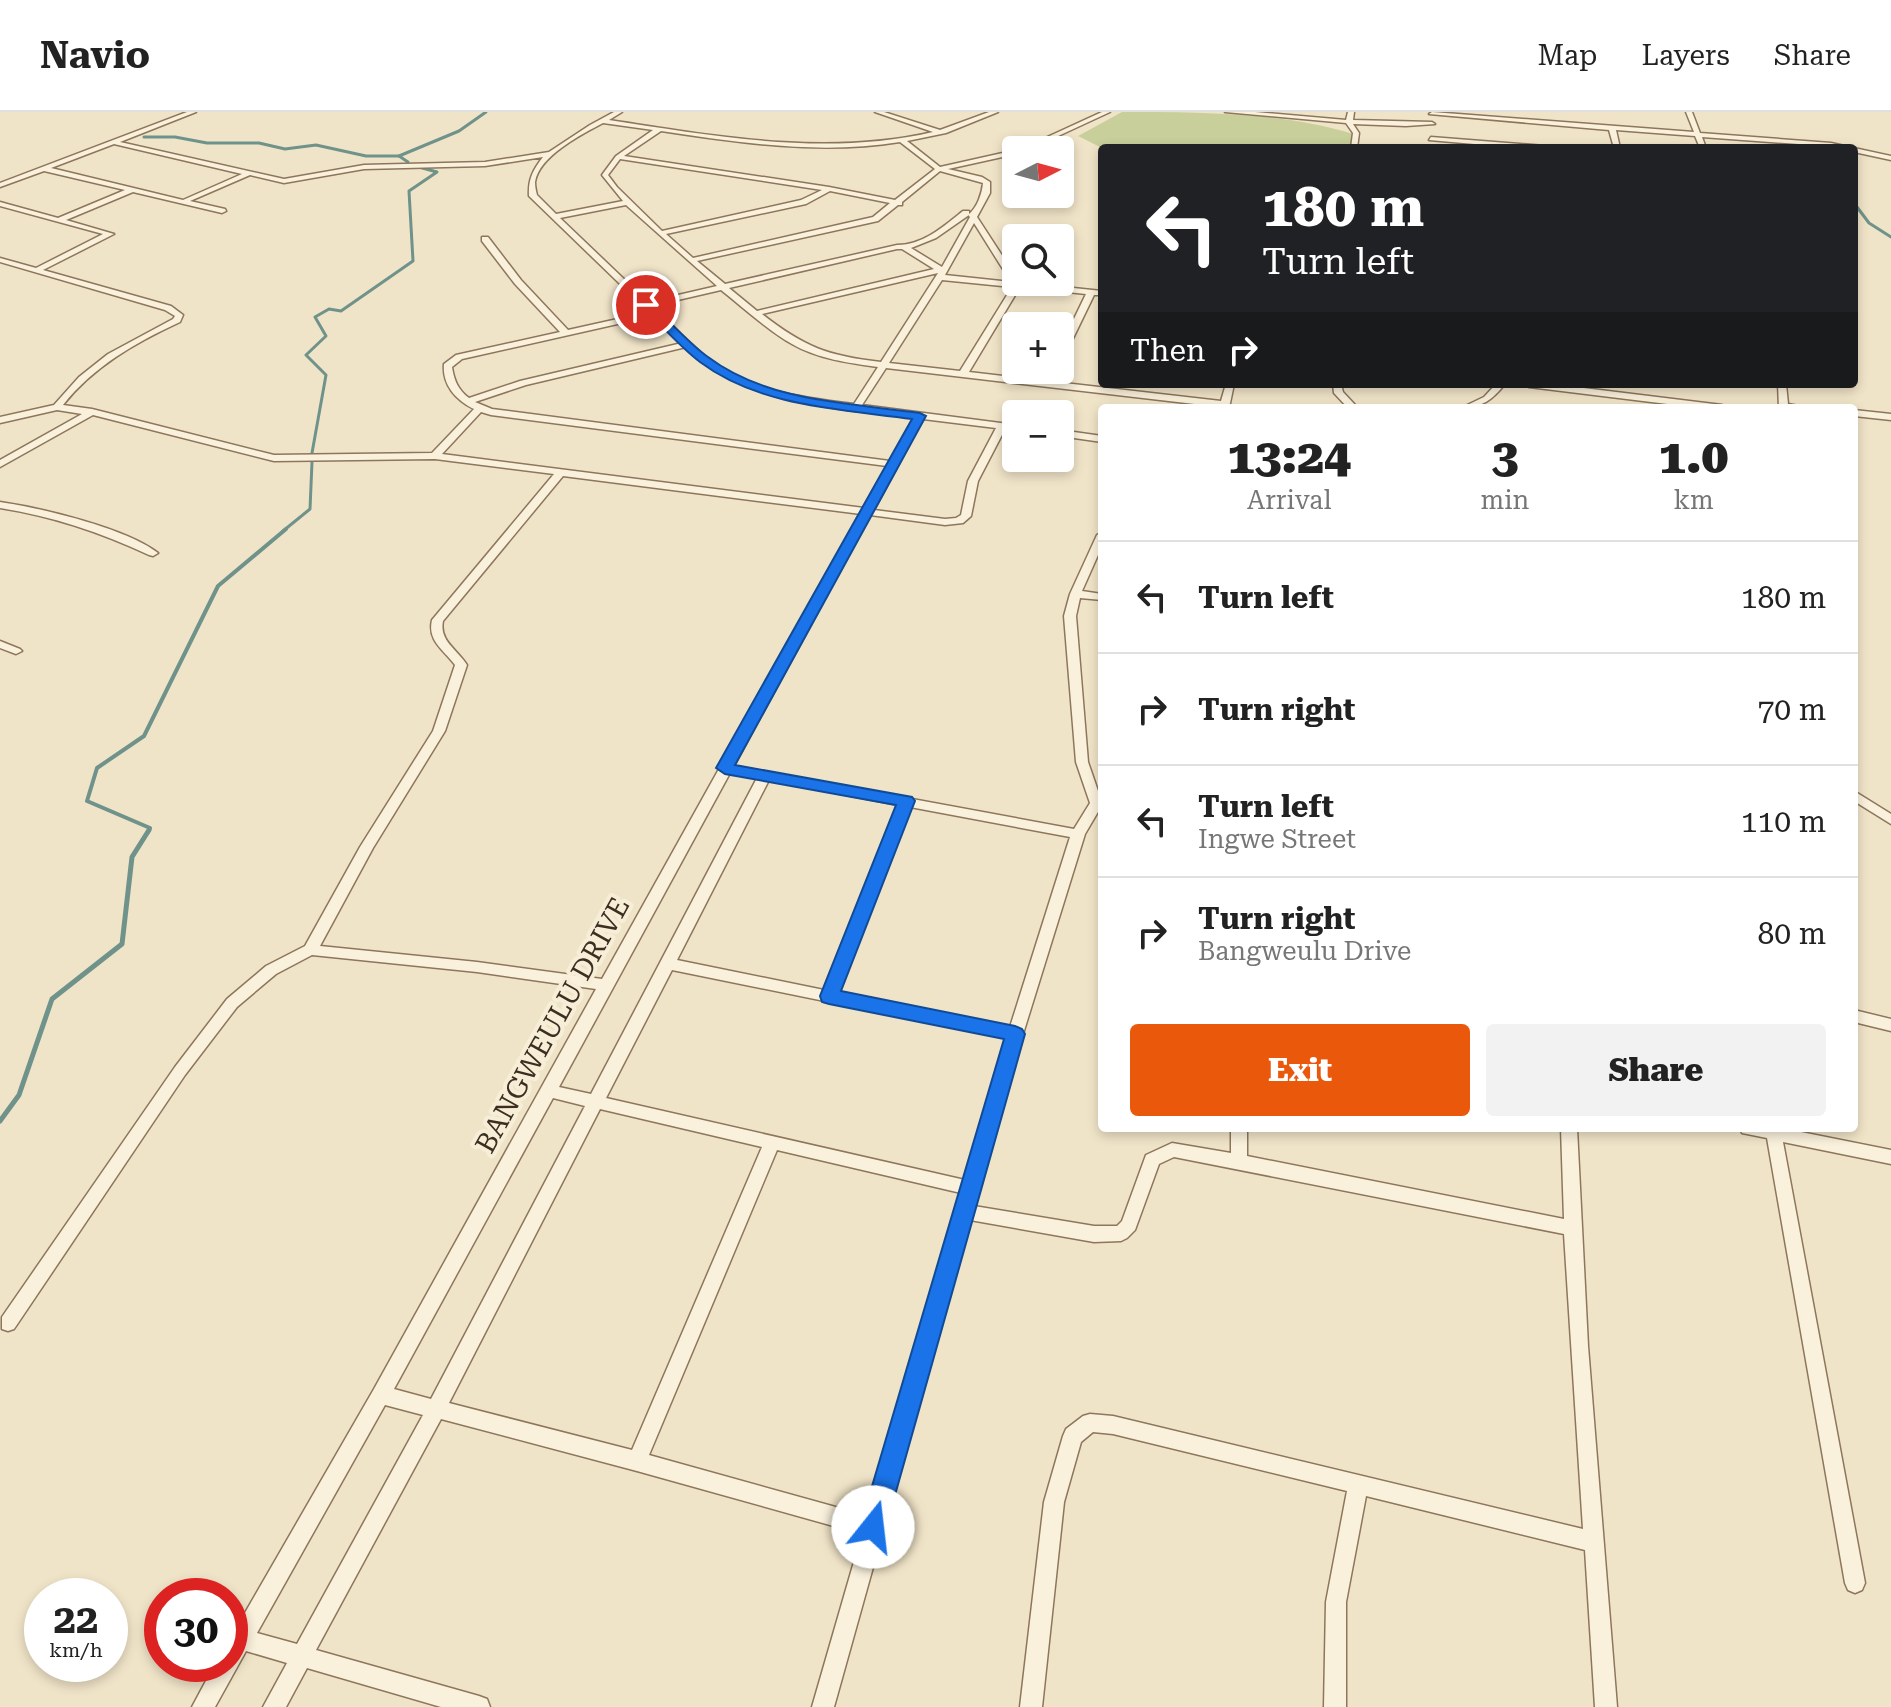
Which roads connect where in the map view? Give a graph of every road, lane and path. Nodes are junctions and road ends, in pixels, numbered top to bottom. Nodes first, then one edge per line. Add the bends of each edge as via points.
1 (193, 112) edge
2 (619, 112) edge
3 (878, 112) edge
4 (995, 112) edge
5 (1107, 112) edge
6 (1228, 112) edge
7 (1351, 112) edge
8 (1689, 112) edge
9 (1264, 113) edge
10 (1432, 113) edge
11 (603, 121) junction
12 (1349, 123) junction
13 (1432, 124) junction
14 (660, 129) junction
15 (1612, 129) junction
16 (940, 133) junction
17 (1699, 135) junction
18 (1059, 136) edge
19 (1431, 139) junction
20 (901, 140) junction
21 (113, 142) junction
22 (1355, 144) edge
23 (1430, 144) edge
24 (1494, 144) edge
25 (1616, 144) edge
26 (1702, 144) edge
27 (1813, 144) edge
28 (1858, 147) edge
29 (1891, 148) edge
30 (1858, 149) edge
31 (550, 154) junction
32 (1002, 155) edge
33 (618, 157) junction
34 (1891, 158) edge
35 (44, 169) junction
36 (939, 169) junction
37 (248, 174) junction
38 (0, 185) edge
39 (829, 189) junction
40 (131, 190) junction
41 (183, 202) junction
42 (625, 203) junction
43 (899, 203) junction
44 (0, 204) edge
45 (222, 211) dead end
46 (969, 214) junction
47 (553, 217) junction
48 (61, 219) junction
49 (661, 233) junction
50 (485, 239) dead end
51 (905, 248) junction
52 (0, 260) edge
53 (692, 260) junction
54 (1002, 263) edge
55 (37, 270) junction
56 (941, 273) junction
57 (1002, 283) edge
58 (724, 286) junction
59 (1074, 290) edge
60 (1091, 292) junction
61 (1098, 293) edge
62 (1010, 296) edge
63 (646, 305) junction
64 (656, 313) junction
65 (757, 313) junction
66 (1074, 328) edge
67 (566, 333) junction
68 (689, 344) junction
69 (882, 364) junction
70 (963, 374) junction
71 (1002, 379) edge
72 (1047, 384) edge
73 (1098, 387) edge
74 (1338, 388) edge
75 (1499, 388) edge
76 (1553, 388) edge
77 (1138, 389) edge
78 (467, 402) junction
79 (1215, 404) edge
80 (1349, 404) edge
81 (1478, 404) edge
82 (1650, 404) edge
83 (57, 407) junction
84 (856, 408) junction
85 (479, 409) junction
86 (92, 412) junction
87 (1858, 413) edge
88 (920, 416) junction
89 (1891, 417) edge
90 (2, 419) edge
91 (1002, 426) joint
92 (1074, 435) edge
93 (1098, 438) edge
94 (435, 456) junction
95 (1, 462) edge
96 (892, 464) junction
97 (560, 473) junction
98 (0, 505) edge
99 (866, 511) junction
100 (1098, 544) edge
101 (153, 553) dead end
102 (1075, 594) junction
103 (1098, 597) edge
104 (0, 644) edge
105 (16, 651) dead end
106 (725, 768) junction
107 (765, 776) junction
108 (1098, 795) edge
109 (1858, 798) edge
110 (1098, 799) edge
111 (906, 801) junction
112 (1891, 820) edge
113 (1078, 834) junction
114 (310, 950) junction
115 (669, 964) junction
116 (605, 985) junction
117 (829, 996) junction
118 (1858, 1017) edge
119 (1891, 1025) edge
120 (1015, 1034) junction
121 (548, 1091) junction
122 (596, 1102) junction
123 (1239, 1132) edge
124 (1569, 1132) edge
125 (1763, 1132) edge
126 (1774, 1135) junction
127 (772, 1142) junction
128 (1891, 1157) edge
129 (1239, 1161) junction
130 (971, 1188) junction
131 (965, 1212) junction
132 (1571, 1228) junction
133 (8, 1323) dead end
134 (381, 1395) junction
135 (436, 1409) junction
136 (637, 1461) junction
137 (1358, 1485) junction
138 (873, 1527) junction
139 (1595, 1542) junction
140 (1855, 1583) dead end
141 (248, 1627) edge
142 (248, 1641) edge
143 (301, 1656) junction
144 (217, 1682) edge
145 (203, 1707) edge
146 (274, 1707) edge
147 (479, 1707) edge
148 (823, 1707) edge
149 (1031, 1707) edge
150 (1335, 1707) edge
151 (1606, 1707) edge

1 - 21 street
2 - 11 street
3 - 16 street
4 - 16 street
5 - 18 street
6 - 9 street
7 - 12 street
8 - 17 street
9 - 12 street
10 - 13 street
10 - 15 street
11 - 14 street
11 - 31 street
12 - 13 street
12 - 22 street via 1356,133
13 - 19 street
14 - 20 street via 778,145
14 - 33 street
15 - 17 street
15 - 25 street
16 - 20 street
17 - 26 street
17 - 27 street
19 - 23 street
19 - 24 street
20 - 36 street
21 - 35 street
21 - 37 street
28 - 29 street
30 - 34 street
31 - 37 street via 485,164 364,167 289,180
31 - 47 street via 530,182 533,196
32 - 36 street
33 - 39 street
33 - 42 street via 605,175
35 - 38 street
35 - 40 street
36 - 43 street
36 - 46 street via 987,182 986,193
37 - 41 street
39 - 43 street
39 - 49 street via 803,202
40 - 41 street
40 - 48 street
41 - 45 street
42 - 47 street
42 - 49 street
43 - 53 street via 875,219
44 - 48 street
46 - 51 street
46 - 54 street
46 - 56 street
47 - 63 street
48 - 55 street via 110,234
49 - 53 street
50 - 67 street
51 - 56 street
51 - 58 street
52 - 55 street
53 - 58 street
55 - 83 street via 179,315 116,351 76,382
56 - 57 street
56 - 65 street
56 - 69 street
58 - 63 street
58 - 65 street
59 - 60 street
60 - 61 street
60 - 66 street
62 - 70 street
63 - 64 street
64 - 67 street
64 - 68 street
65 - 69 street via 809,350
67 - 78 street via 450,362 451,385
68 - 78 street via 523,383
68 - 84 street via 715,369 744,384
69 - 70 street
69 - 84 street
70 - 71 street
72 - 73 street
74 - 80 street
75 - 81 street
76 - 82 street
77 - 79 street
78 - 85 street
83 - 86 street
83 - 90 street
84 - 88 street
85 - 94 street
85 - 96 street
86 - 94 street via 264,457
86 - 95 street
87 - 89 street
88 - 91 street
88 - 96 street, BANGWEULU DRIVE
91 - 99 street via 973,481 966,516 959,521
92 - 93 street
94 - 97 street
96 - 99 street, BANGWEULU DRIVE
97 - 99 street
97 - 114 street via 438,620 437,638 461,665 447,715
98 - 101 street via 70,520
99 - 106 street, BANGWEULU DRIVE
100 - 102 street
102 - 103 street
102 - 108 street via 1070,628 1082,762
104 - 105 street
106 - 107 street
106 - 116 street, BANGWEULU DRIVE
107 - 111 street
107 - 115 street
109 - 112 street
110 - 113 street
111 - 113 street
111 - 117 street
113 - 120 street
114 - 116 street
114 - 133 street via 271,970 232,1003
115 - 117 street
115 - 122 street
116 - 121 street, BANGWEULU DRIVE
117 - 120 street
118 - 119 street
120 - 130 street
121 - 122 street
121 - 134 street, BANGWEULU DRIVE
122 - 127 street
122 - 135 street
123 - 129 street
124 - 132 street
125 - 126 street
126 - 128 street
126 - 140 street
127 - 130 street
127 - 136 street
129 - 131 street via 1185,1151 1159,1154 1152,1160 1129,1225 1108,1236
129 - 132 street
130 - 131 street
131 - 138 street
132 - 139 street
134 - 135 street
134 - 141 street, BANGWEULU DRIVE
135 - 136 street
135 - 143 street
136 - 138 street
137 - 139 street
137 - 149 street via 1090,1423 1073,1436 1054,1502
137 - 150 street via 1336,1602
138 - 148 street
139 - 151 street
142 - 143 street
143 - 146 street
143 - 147 street
144 - 145 street, BANGWEULU DRIVE

